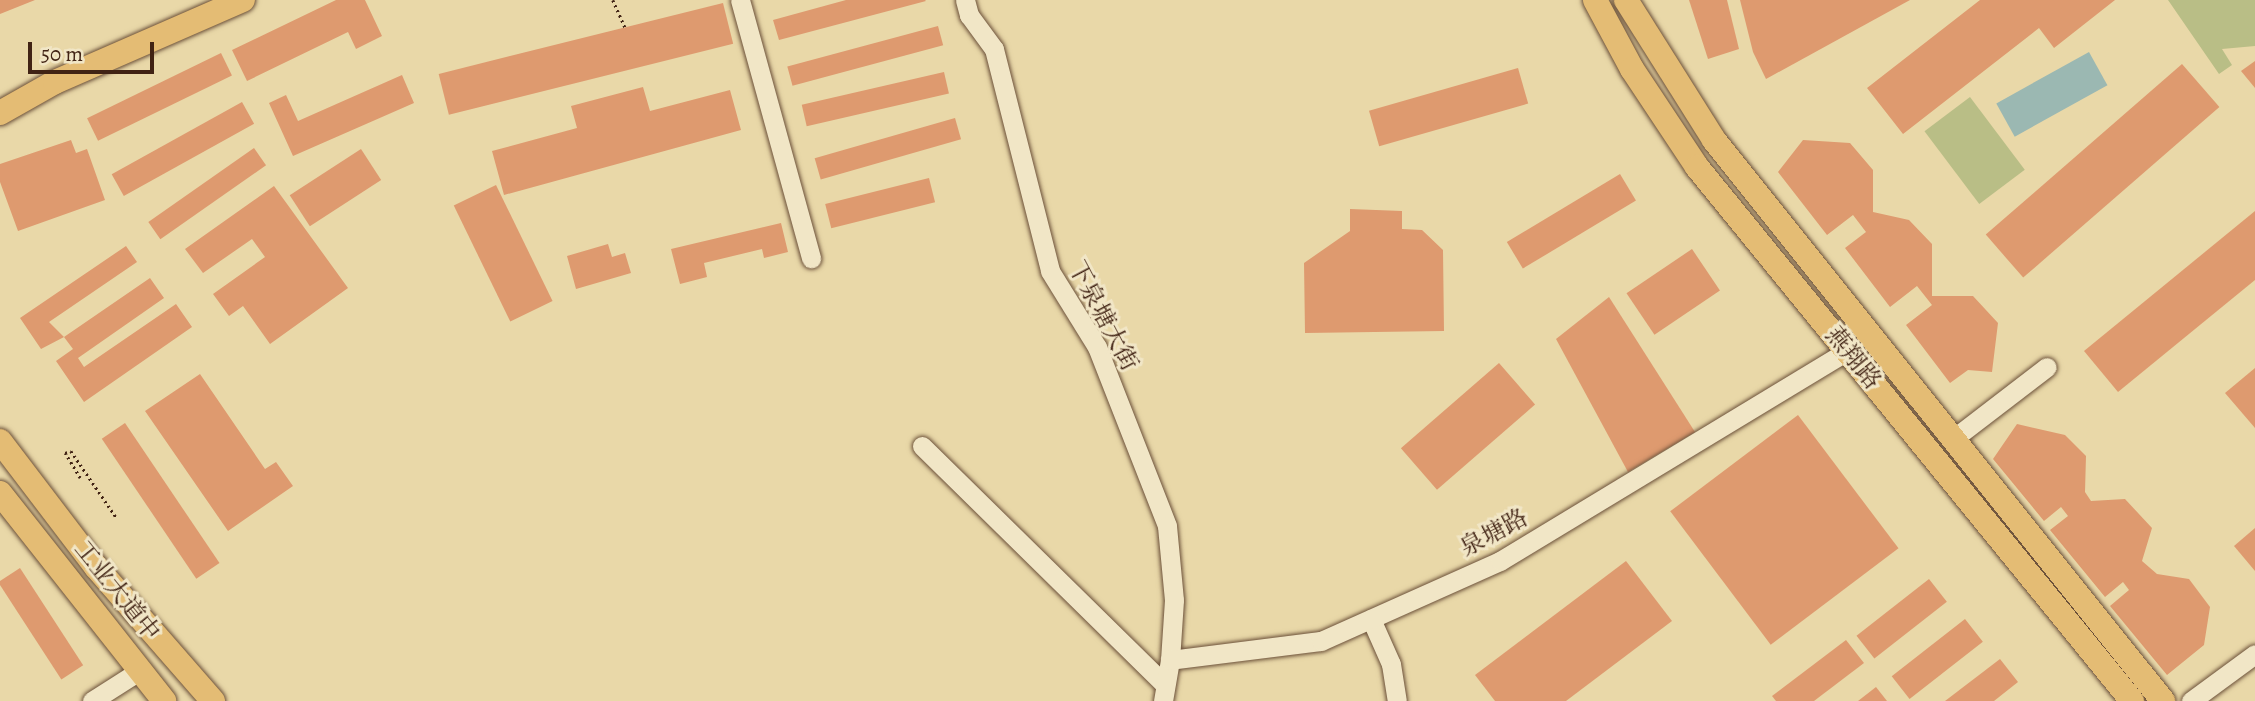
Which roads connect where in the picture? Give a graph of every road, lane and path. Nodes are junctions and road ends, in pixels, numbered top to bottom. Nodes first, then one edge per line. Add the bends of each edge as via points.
1 (212, 0) edge
2 (243, 0) edge
3 (613, 0) edge
4 (740, 0) edge
5 (965, 0) edge
6 (1595, 0) edge
7 (1626, 0) edge
8 (626, 29) dead end
9 (0, 99) edge
10 (0, 113) edge
11 (811, 258) dead end
12 (1847, 351) junction
13 (2047, 367) dead end
14 (0, 428) edge
15 (1953, 439) junction
16 (0, 441) edge
17 (922, 446) dead end
18 (27, 476) junction
19 (80, 478) dead end
20 (0, 493) edge
21 (116, 517) dead end
22 (1371, 619) junction
23 (2255, 654) edge
24 (1170, 660) junction
25 (139, 671) junction
26 (1164, 693) edge
27 (92, 701) edge
28 (164, 701) edge
29 (213, 701) edge
30 (1397, 701) edge
31 (2132, 701) edge
32 (2163, 701) edge
33 (2192, 701) edge

1 - 9 main road
2 - 10 main road via 55,82
3 - 8 path
4 - 11 street
5 - 24 street, 下泉塘大街 via 969,15 995,49 1050,271 1097,347 1167,526 1174,600
6 - 12 main road, 燕翔路 via 1632,69 1697,167
7 - 15 main road, 燕翔路 via 1714,140
12 - 22 street, 泉塘路 via 1500,561
12 - 31 main road, 燕翔路
13 - 15 street
14 - 18 main road
15 - 32 main road, 燕翔路
16 - 18 main road
17 - 26 street
18 - 29 main road, 工业大道中 via 128,605
19 - 21 path via 65,453 71,451
20 - 25 main road
22 - 24 street, 泉塘路 via 1321,641
22 - 30 street via 1391,664
23 - 33 street
24 - 26 street
25 - 27 street
25 - 28 main road

